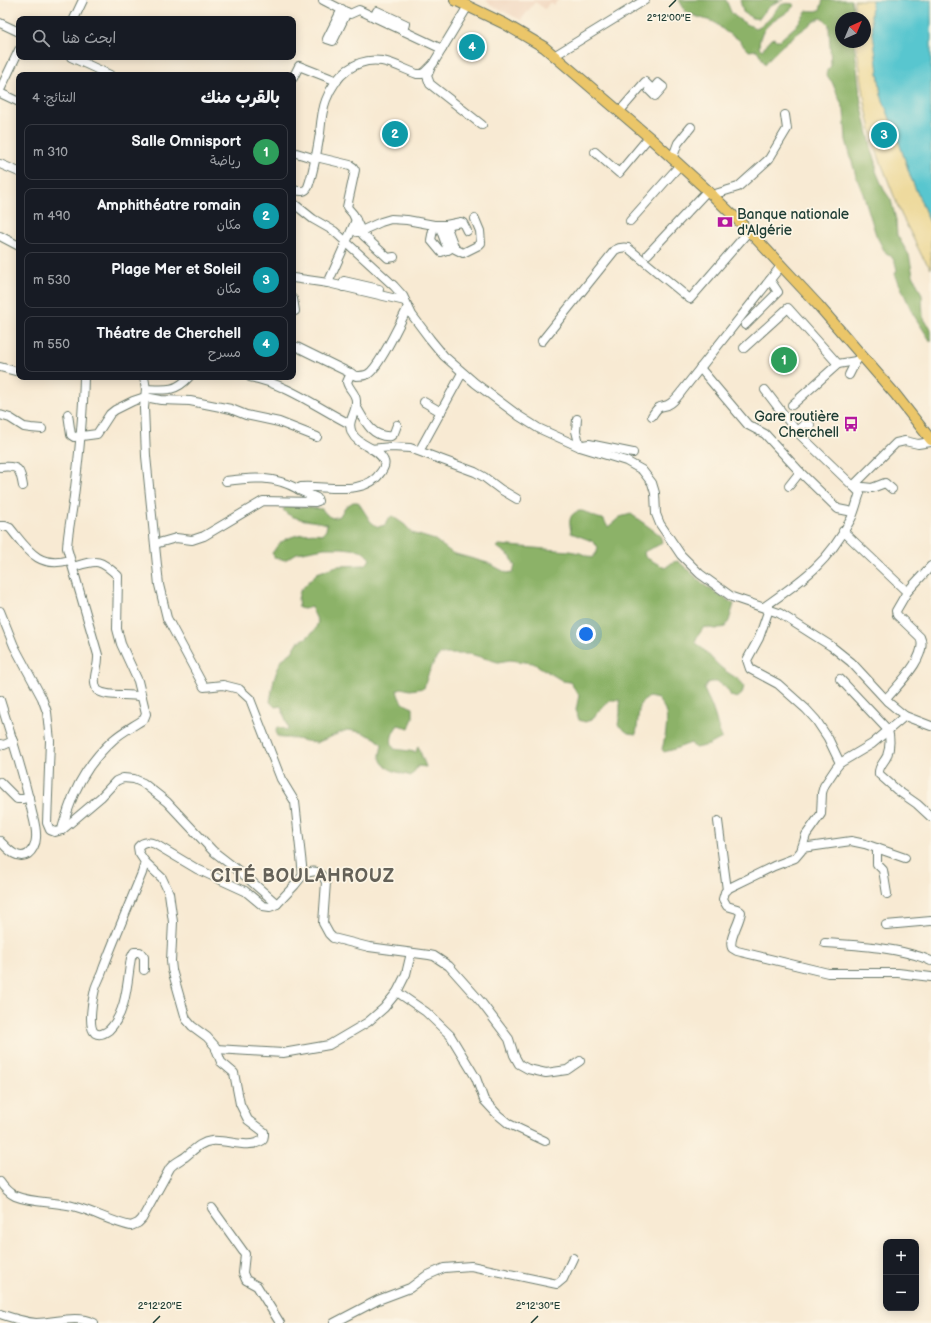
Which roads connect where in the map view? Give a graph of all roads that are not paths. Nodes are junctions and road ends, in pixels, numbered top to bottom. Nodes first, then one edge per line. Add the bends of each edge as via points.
1 (82, 0) edge
2 (323, 0) edge
3 (455, 0) edge
4 (645, 0) edge
5 (469, 3) edge
6 (75, 16) edge
7 (0, 23) edge
8 (16, 31) edge
9 (442, 49) junction
10 (16, 56) edge
11 (554, 56) junction
12 (78, 60) edge
13 (433, 64) junction
14 (104, 72) edge
15 (296, 72) edge
16 (414, 73) junction
17 (336, 81) junction
18 (430, 84) junction
19 (651, 88) dead end
20 (0, 91) edge
21 (16, 100) edge
22 (619, 112) junction
23 (785, 114) dead end
24 (482, 125) dead end
25 (691, 127) dead end
26 (649, 137) junction
27 (595, 152) dead end
28 (296, 153) edge
29 (316, 158) junction
30 (676, 162) junction
31 (0, 164) edge
32 (16, 171) edge
33 (296, 191) edge
34 (710, 193) junction
35 (296, 205) edge
36 (475, 219) dead end
37 (356, 220) junction
38 (630, 221) dead end
39 (440, 225) junction
40 (334, 231) junction
41 (361, 231) junction
42 (467, 231) dead end
43 (749, 231) junction
44 (351, 233) junction
45 (0, 236) edge
46 (347, 242) junction
47 (16, 244) edge
48 (451, 249) junction
49 (648, 254) dead end
50 (394, 257) dead end
51 (781, 266) junction
52 (296, 278) edge
53 (770, 280) junction
54 (328, 283) junction
55 (407, 304) junction
56 (746, 325) dead end
57 (542, 340) dead end
58 (297, 347) dead end
59 (744, 348) dead end
60 (859, 358) junction
61 (838, 364) junction
62 (0, 367) edge
63 (700, 368) junction
64 (16, 371) edge
65 (462, 372) junction
66 (351, 373) junction
67 (849, 375) dead end
68 (84, 380) edge
69 (144, 380) edge
70 (186, 380) edge
71 (265, 380) edge
72 (765, 390) dead end
73 (146, 393) junction
74 (424, 402) dead end
75 (356, 406) junction
76 (792, 406) dead end
77 (441, 412) junction
78 (68, 414) dead end
79 (0, 415) edge
80 (652, 416) dead end
81 (577, 419) dead end
82 (350, 424) junction
83 (810, 425) dead end
84 (397, 426) dead end
85 (42, 428) dead end
86 (797, 432) junction
87 (80, 436) junction
88 (317, 437) dead end
89 (931, 441) edge
90 (422, 446) dead end
91 (580, 447) junction
92 (371, 449) junction
93 (633, 453) dead end
94 (0, 464) edge
95 (800, 472) junction
96 (226, 481) dead end
97 (23, 486) dead end
98 (789, 486) dead end
99 (858, 486) junction
100 (298, 489) junction
101 (892, 489) dead end
102 (517, 499) dead end
103 (853, 512) junction
104 (0, 526) edge
105 (843, 531) junction
106 (155, 544) junction
107 (71, 563) junction
108 (931, 566) edge
109 (907, 592) junction
110 (767, 608) junction
111 (0, 612) edge
112 (840, 679) dead end
113 (142, 697) junction
114 (886, 699) junction
115 (0, 700) edge
116 (905, 716) junction
117 (931, 726) edge
118 (888, 730) junction
119 (13, 741) junction
120 (0, 744) edge
121 (840, 763) junction
122 (0, 782) edge
123 (29, 797) junction
124 (931, 816) edge
125 (718, 821) dead end
126 (62, 830) junction
127 (0, 841) edge
128 (802, 848) junction
129 (877, 848) junction
130 (905, 858) dead end
131 (145, 862) junction
132 (303, 875) junction
133 (727, 890) junction
134 (887, 894) dead end
135 (277, 904) junction
136 (931, 921) edge
137 (886, 925) dead end
138 (826, 943) dead end
139 (411, 953) junction
140 (931, 961) edge
141 (144, 970) dead end
142 (931, 977) edge
143 (397, 992) junction
144 (216, 1050) junction
145 (580, 1061) dead end
146 (546, 1141) dead end
147 (0, 1182) edge
148 (212, 1208) dead end
149 (573, 1258) dead end
150 (0, 1314) edge
151 (94, 1323) edge
152 (280, 1323) edge
153 (334, 1323) edge

1 - 6 street
2 - 9 street via 350,14 359,10
3 - 5 main road
4 - 11 street
5 - 9 street
5 - 11 main road via 525,35
7 - 8 street
9 - 13 street
10 - 20 street
11 - 22 main road
12 - 14 street
13 - 16 street via 422,74
13 - 18 street via 427,76
15 - 17 street via 299,66
16 - 17 street via 382,61 370,62 350,67
16 - 18 street
17 - 29 street via 325,101
18 - 24 street
19 - 22 street via 645,82
20 - 21 street
22 - 26 main road
23 - 34 street via 787,128 769,159 738,187
25 - 30 street via 678,143
26 - 27 street via 619,173
26 - 30 main road
28 - 29 street
29 - 33 street via 308,189
29 - 37 street via 354,168 347,207
30 - 34 main road
30 - 38 street
31 - 32 street
34 - 43 main road
34 - 49 street
35 - 40 street
36 - 48 street via 480,231 481,244 463,253
37 - 41 street
37 - 44 street
39 - 41 street via 391,219
39 - 42 street via 461,222
39 - 48 street
39 - 48 street via 431,240 441,252
40 - 44 street
40 - 46 street
41 - 44 street
41 - 50 street via 388,258
43 - 51 main road
43 - 57 street via 690,299 628,248 615,250
44 - 46 street
45 - 47 street
46 - 54 street
46 - 55 street via 399,290
51 - 53 street
51 - 60 main road via 818,304
52 - 54 street
53 - 56 street via 778,292
53 - 63 street
54 - 55 street via 378,294
55 - 65 street via 430,340
55 - 66 street via 376,366 362,376
58 - 66 street
59 - 61 street via 788,308
60 - 61 street
60 - 67 street
60 - 89 main road via 895,394
61 - 76 street
62 - 64 street
63 - 80 street via 670,404 659,406
63 - 95 street via 748,425 765,434
65 - 77 street
65 - 91 street via 527,422
66 - 75 street via 347,382 355,395
68 - 87 street
69 - 73 street
70 - 73 street via 173,389
71 - 82 street
72 - 86 street
73 - 87 street via 110,414 97,434
73 - 88 street via 160,400 190,401 231,409 279,422
73 - 106 street via 146,456
74 - 77 street
75 - 82 street
75 - 84 street via 376,434 391,436
77 - 90 street
78 - 87 street via 72,436
79 - 85 street via 24,427
81 - 91 street via 576,431
82 - 92 street via 355,438
83 - 86 street via 806,422
86 - 99 street
87 - 107 street via 73,507 67,533
89 - 99 street via 918,444 905,441 896,443
91 - 93 street via 589,444
91 - 110 street via 626,461 642,470 652,483 656,514 660,524 690,565 732,597
92 - 100 street via 378,453 385,467 378,477 365,486 343,489 318,486
92 - 102 street via 410,448 474,472
94 - 97 street via 18,469
95 - 98 street
95 - 103 street via 838,509
96 - 100 street via 274,479
99 - 101 street via 872,488 885,483
99 - 103 street
100 - 106 street via 318,501 264,501 204,536 192,540 176,538
103 - 105 street
104 - 107 street via 10,528 40,560
105 - 109 street
105 - 110 street via 815,568
106 - 132 street via 159,584 167,618 204,687 223,686 239,689 250,700 281,779 295,802
107 - 113 street via 100,562 118,576 117,629
107 - 113 street via 98,655 99,662 94,680 97,690 106,694
108 - 109 street
109 - 114 street via 896,612 920,637 921,649 912,667
110 - 114 street via 786,617 841,653
110 - 121 street via 759,638 746,660 747,664 750,670 778,684 806,709 828,738
111 - 126 street via 47,712 50,741 47,823 52,832
112 - 118 street
113 - 126 street via 146,714 144,719 113,740 93,761 72,800
114 - 116 street
115 - 119 street
116 - 117 street
116 - 118 street
118 - 121 street via 872,744
118 - 124 street via 889,748 879,768 879,774
119 - 120 street
119 - 123 street
121 - 128 street via 824,786 821,814 806,835
122 - 123 street via 17,799
123 - 127 street via 36,829 33,847 28,854 18,856
125 - 133 street
126 - 135 street via 116,781 123,778 134,779 167,802 213,851
128 - 129 street via 852,841
128 - 133 street via 795,858
129 - 130 street
129 - 134 street via 877,864 883,870
131 - 135 street via 138,847 142,843 151,842 196,868 245,891 264,906
131 - 141 street via 95,988 90,1022 95,1033 107,1032 118,1017 124,1002 134,952 140,952 144,956
131 - 144 street via 162,878 168,893 173,922 172,970 186,1019 207,1037
132 - 135 street
132 - 139 street via 314,871 326,882 323,923 333,938 368,947
133 - 142 street via 723,896 724,903 741,912 730,943 736,951 828,973 898,973
136 - 137 street
138 - 140 street via 892,950
139 - 143 street via 406,974
139 - 145 street via 434,956 449,966 481,1002 509,1039 519,1064 528,1070 546,1073 567,1070
143 - 144 street via 368,1022 329,1045 283,1053
143 - 146 street via 426,1012 450,1035 476,1078 484,1100 497,1114 509,1124
144 - 147 street via 221,1062 234,1073 238,1099 246,1116 264,1132 264,1138 252,1144 217,1140 199,1145 170,1168 146,1212 135,1226 77,1207 26,1200 9,1193
148 - 152 street via 245,1254 243,1273 246,1280 257,1286
149 - 153 street via 564,1279 557,1284 471,1266 444,1268 426,1276 410,1288 378,1300
150 - 151 street via 28,1322 76,1318

